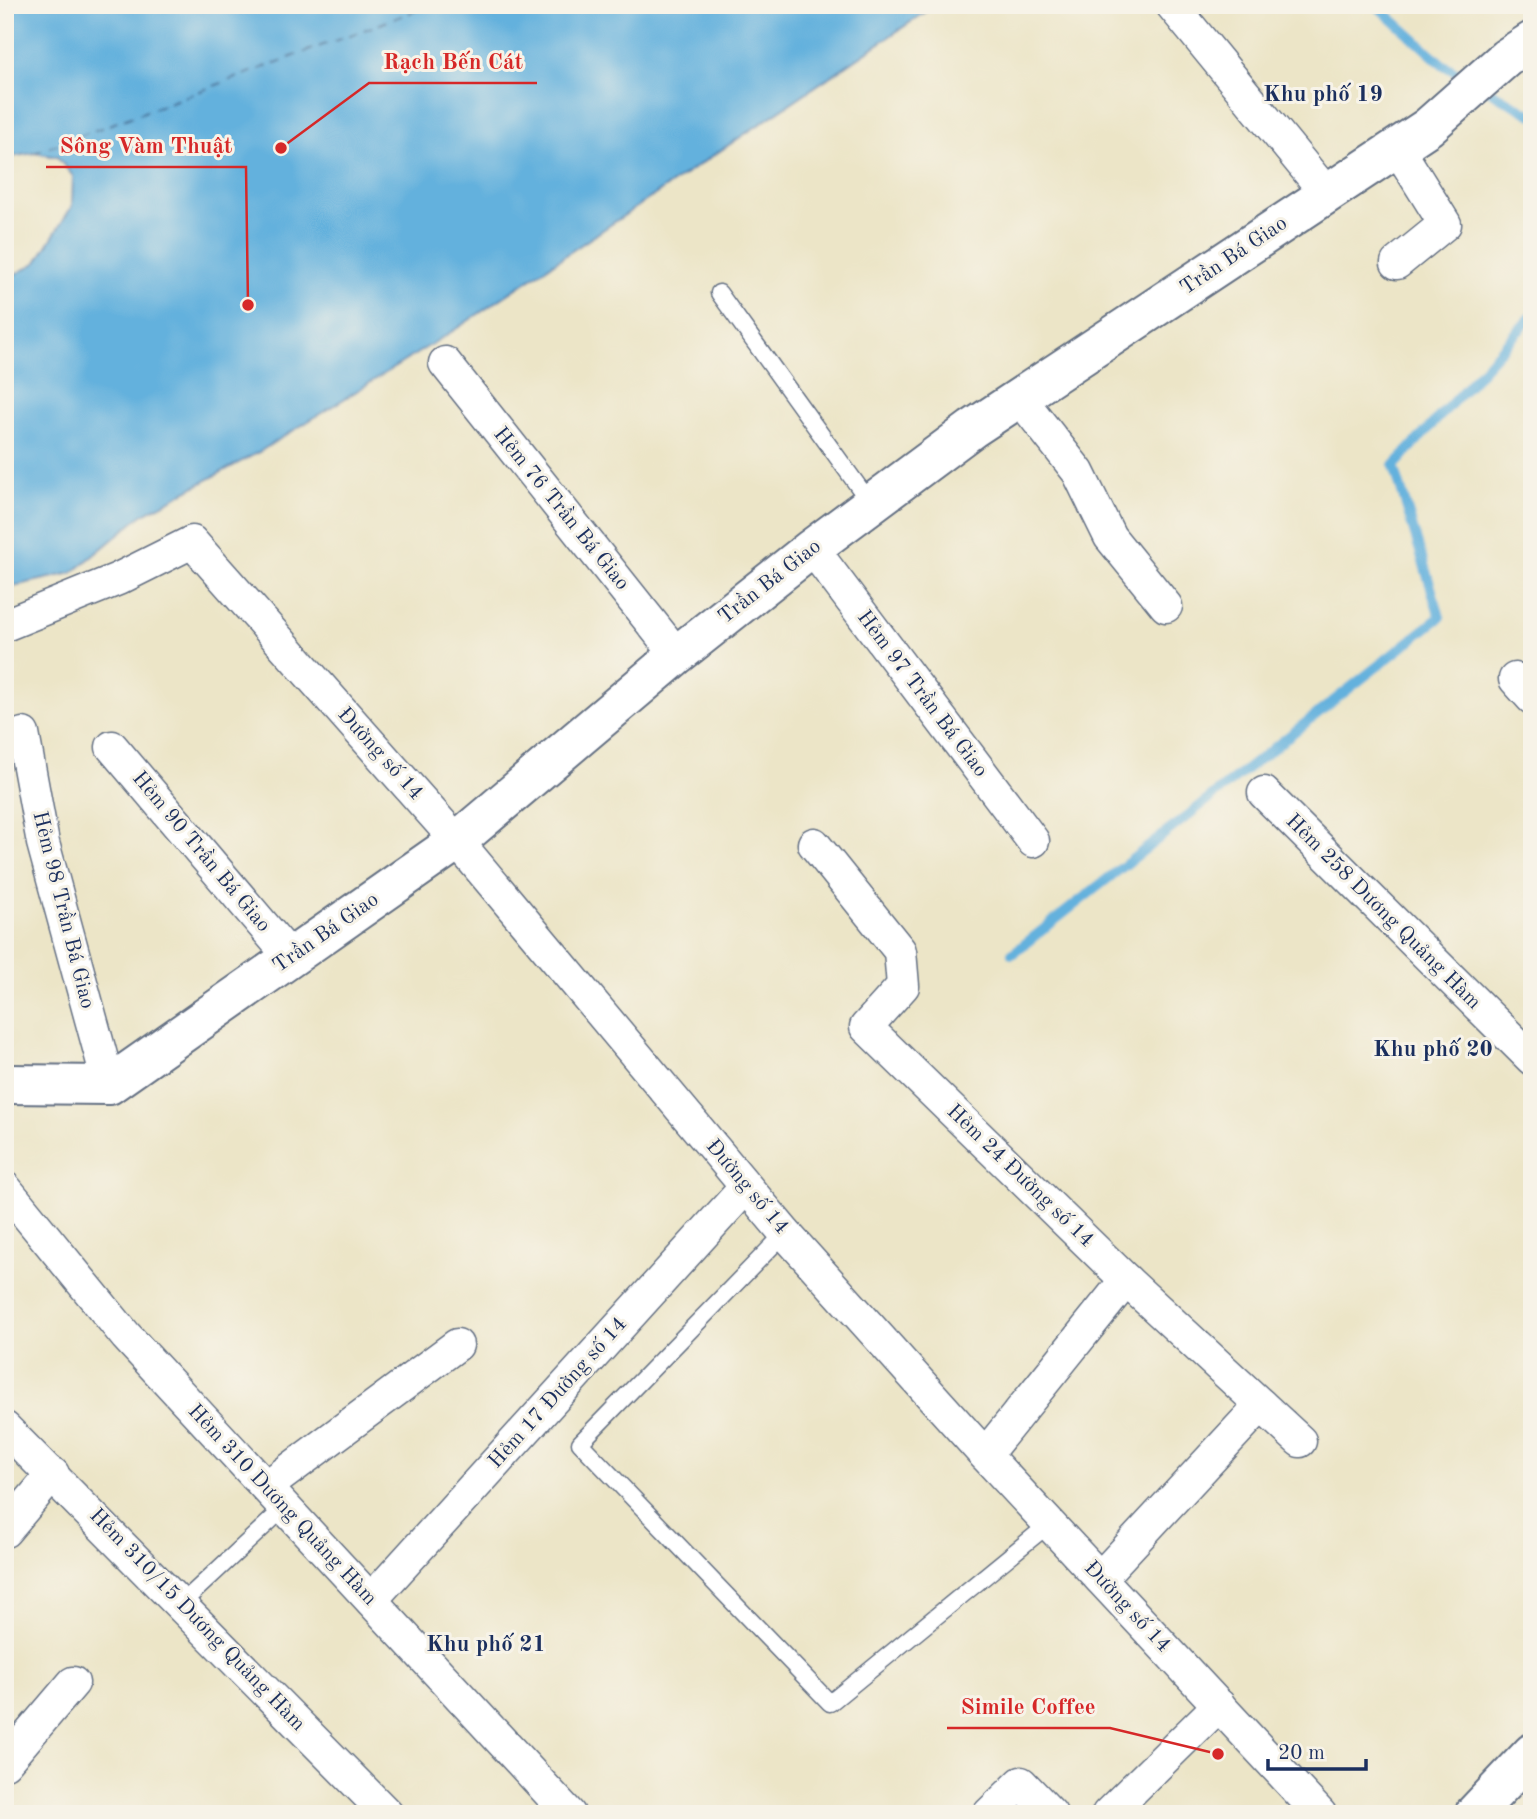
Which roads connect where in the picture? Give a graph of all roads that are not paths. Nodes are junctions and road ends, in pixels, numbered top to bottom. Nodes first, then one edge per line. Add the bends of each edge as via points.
1 (1172, 5) edge
2 (1519, 49) edge
3 (1412, 137) junction
4 (1327, 194) junction
5 (1397, 263) dead end
6 (719, 293) dead end
7 (445, 363) dead end
8 (1020, 398) junction
9 (871, 504) junction
10 (812, 548) junction
11 (1166, 606) dead end
12 (5, 625) edge
13 (677, 655) junction
14 (23, 734) dead end
15 (112, 747) dead end
16 (1264, 793) dead end
17 (457, 841) junction
18 (1033, 841) dead end
19 (814, 844) dead end
20 (291, 958) junction
21 (1532, 1059) edge
22 (5, 1084) edge
23 (109, 1085) junction
24 (746, 1187) junction
25 (5, 1188) edge
26 (785, 1233) junction
27 (1126, 1280) junction
28 (457, 1345) dead end
29 (1261, 1405) junction
30 (5, 1427) edge
31 (1300, 1441) dead end
32 (985, 1455) junction
33 (53, 1474) junction
34 (275, 1497) junction
35 (1049, 1524) junction
36 (5, 1531) edge
37 (1100, 1578) junction
38 (371, 1600) junction
39 (181, 1604) junction
40 (73, 1683) dead end
41 (1219, 1705) junction
42 (1532, 1753) edge
43 (5, 1763) edge
44 (387, 1814) edge
45 (569, 1814) edge
46 (989, 1814) edge
47 (1051, 1814) edge
48 (1108, 1814) edge
49 (1320, 1814) edge
50 (1474, 1814) edge

1 - 4 street
2 - 3 street, Trần Bá Giao
3 - 4 street, Trần Bá Giao
3 - 5 street via 1445,224
4 - 8 street, Trần Bá Giao
6 - 9 lane
7 - 13 street, Hẻm 76 Trần Bá Giao
8 - 9 street, Trần Bá Giao
8 - 11 street via 1078,472 1110,537
9 - 10 street, Trần Bá Giao
10 - 13 street, Trần Bá Giao
10 - 18 street, Hẻm 97 Trần Bá Giao
12 - 17 street, Đường số 14 via 118,579 192,542
13 - 17 street, Trần Bá Giao
14 - 23 street, Hẻm 98 Trần Bá Giao via 43,843
15 - 20 street, Hẻm 90 Trần Bá Giao
16 - 21 street, Hẻm 258 Dương Quảng Hàm
17 - 20 street, Trần Bá Giao
17 - 24 street, Đường số 14
19 - 27 street, Hẻm 24 Đường số 14 via 900,951 903,986 866,1027
20 - 23 street, Trần Bá Giao
22 - 23 street
24 - 26 street, Đường số 14
24 - 38 street, Hẻm 17 Đường số 14
25 - 34 street, Hẻm 310 Dương Quảng Hàm via 127,1336
26 - 32 street, Đường số 14
26 - 35 lane via 580,1443 830,1703
27 - 29 street, Hẻm 24 Đường số 14
27 - 32 street
28 - 34 street
29 - 31 street, Hẻm 24 Đường số 14
29 - 37 street
30 - 33 street, Hẻm 310/15 Dương Quảng Hàm
32 - 35 street, Đường số 14
33 - 36 street
33 - 39 street, Hẻm 310/15 Dương Quảng Hàm
34 - 38 street, Hẻm 310 Dương Quảng Hàm
34 - 39 lane
35 - 37 street, Đường số 14
37 - 41 street, Đường số 14
38 - 45 street, Hẻm 310 Dương Quảng Hàm
39 - 44 street, Hẻm 310/15 Dương Quảng Hàm
40 - 43 street
41 - 48 street
41 - 49 street, Đường số 14
42 - 50 street
46 - 47 street via 1021,1783

